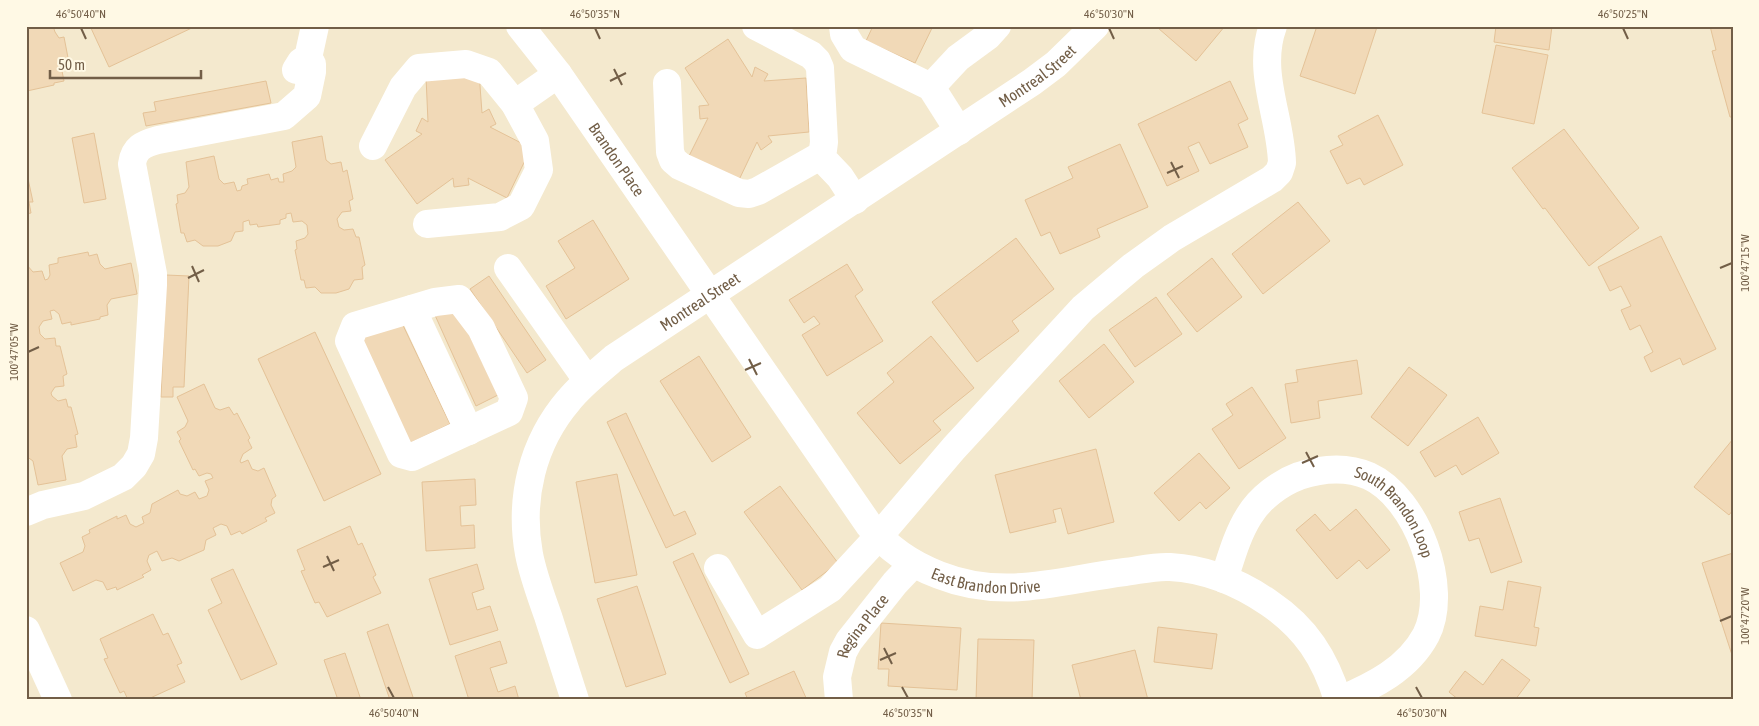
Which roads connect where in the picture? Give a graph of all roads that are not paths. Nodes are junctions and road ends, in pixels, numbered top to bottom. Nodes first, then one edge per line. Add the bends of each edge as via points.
1 (315, 26) edge
2 (520, 26) edge
3 (756, 26) edge
4 (843, 26) edge
5 (996, 26) edge
6 (1096, 26) edge
7 (1273, 26) edge
8 (558, 74) junction
9 (667, 83) dead end
10 (931, 87) junction
11 (515, 104) junction
12 (959, 131) junction
13 (373, 146) dead end
14 (820, 156) junction
15 (855, 200) junction
16 (427, 224) dead end
17 (508, 268) dead end
18 (710, 294) junction
19 (412, 309) junction
20 (587, 380) junction
21 (509, 412) junction
22 (469, 431) junction
23 (547, 433) junction
24 (84, 496) junction
25 (26, 512) edge
26 (26, 533) edge
27 (878, 536) junction
28 (913, 564) junction
29 (718, 568) dead end
30 (1224, 579) junction
31 (26, 630) edge
32 (58, 700) edge
33 (575, 700) edge
34 (839, 700) edge
35 (1339, 700) edge

1 - 24 street via 308,58 312,72 307,96 290,112 278,118 158,140 135,151 132,164 153,279 144,438 141,454 123,477
2 - 8 street, Brandon Place
3 - 14 street via 812,55 817,61 824,142
4 - 10 street via 853,49
5 - 10 street via 958,58
6 - 12 street, Montreal Street via 1056,64
7 - 27 street via 1266,70 1282,155 1279,172 1172,238 1083,308
8 - 11 street
8 - 18 street, Brandon Place
9 - 14 street via 670,152 680,166 739,193 749,194
10 - 12 street
11 - 13 street via 489,72 466,64 419,68 403,87
11 - 16 street via 535,141 540,170 521,206 500,217
12 - 15 street, Montreal Street
14 - 15 street via 840,177
15 - 18 street, Montreal Street
17 - 20 street
18 - 20 street, Montreal Street via 614,358
18 - 27 street, East Brandon Drive
19 - 21 street via 459,299 481,328 514,398
19 - 22 street
19 - 22 street via 356,326 349,341 401,454 412,457
20 - 23 street, Montreal Street via 568,401
21 - 22 street
21 - 23 street
23 - 33 street, Montreal Street via 530,474 526,530 536,580
24 - 25 street
24 - 26 street via 50,521
27 - 28 street, East Brandon Drive
27 - 29 street via 830,589 757,635
28 - 30 street, East Brandon Drive via 953,581 997,588 1038,586 1169,567
28 - 34 street, Regina Place via 866,619 843,652 838,677
30 - 35 street, East Brandon Drive via 1260,597 1294,623 1323,660
30 - 35 street, South Brandon Loop via 1250,515 1262,500 1293,478 1331,468 1352,470 1387,488 1415,524 1425,547 1435,595 1433,617 1425,636 1397,669 1374,685
31 - 32 street

